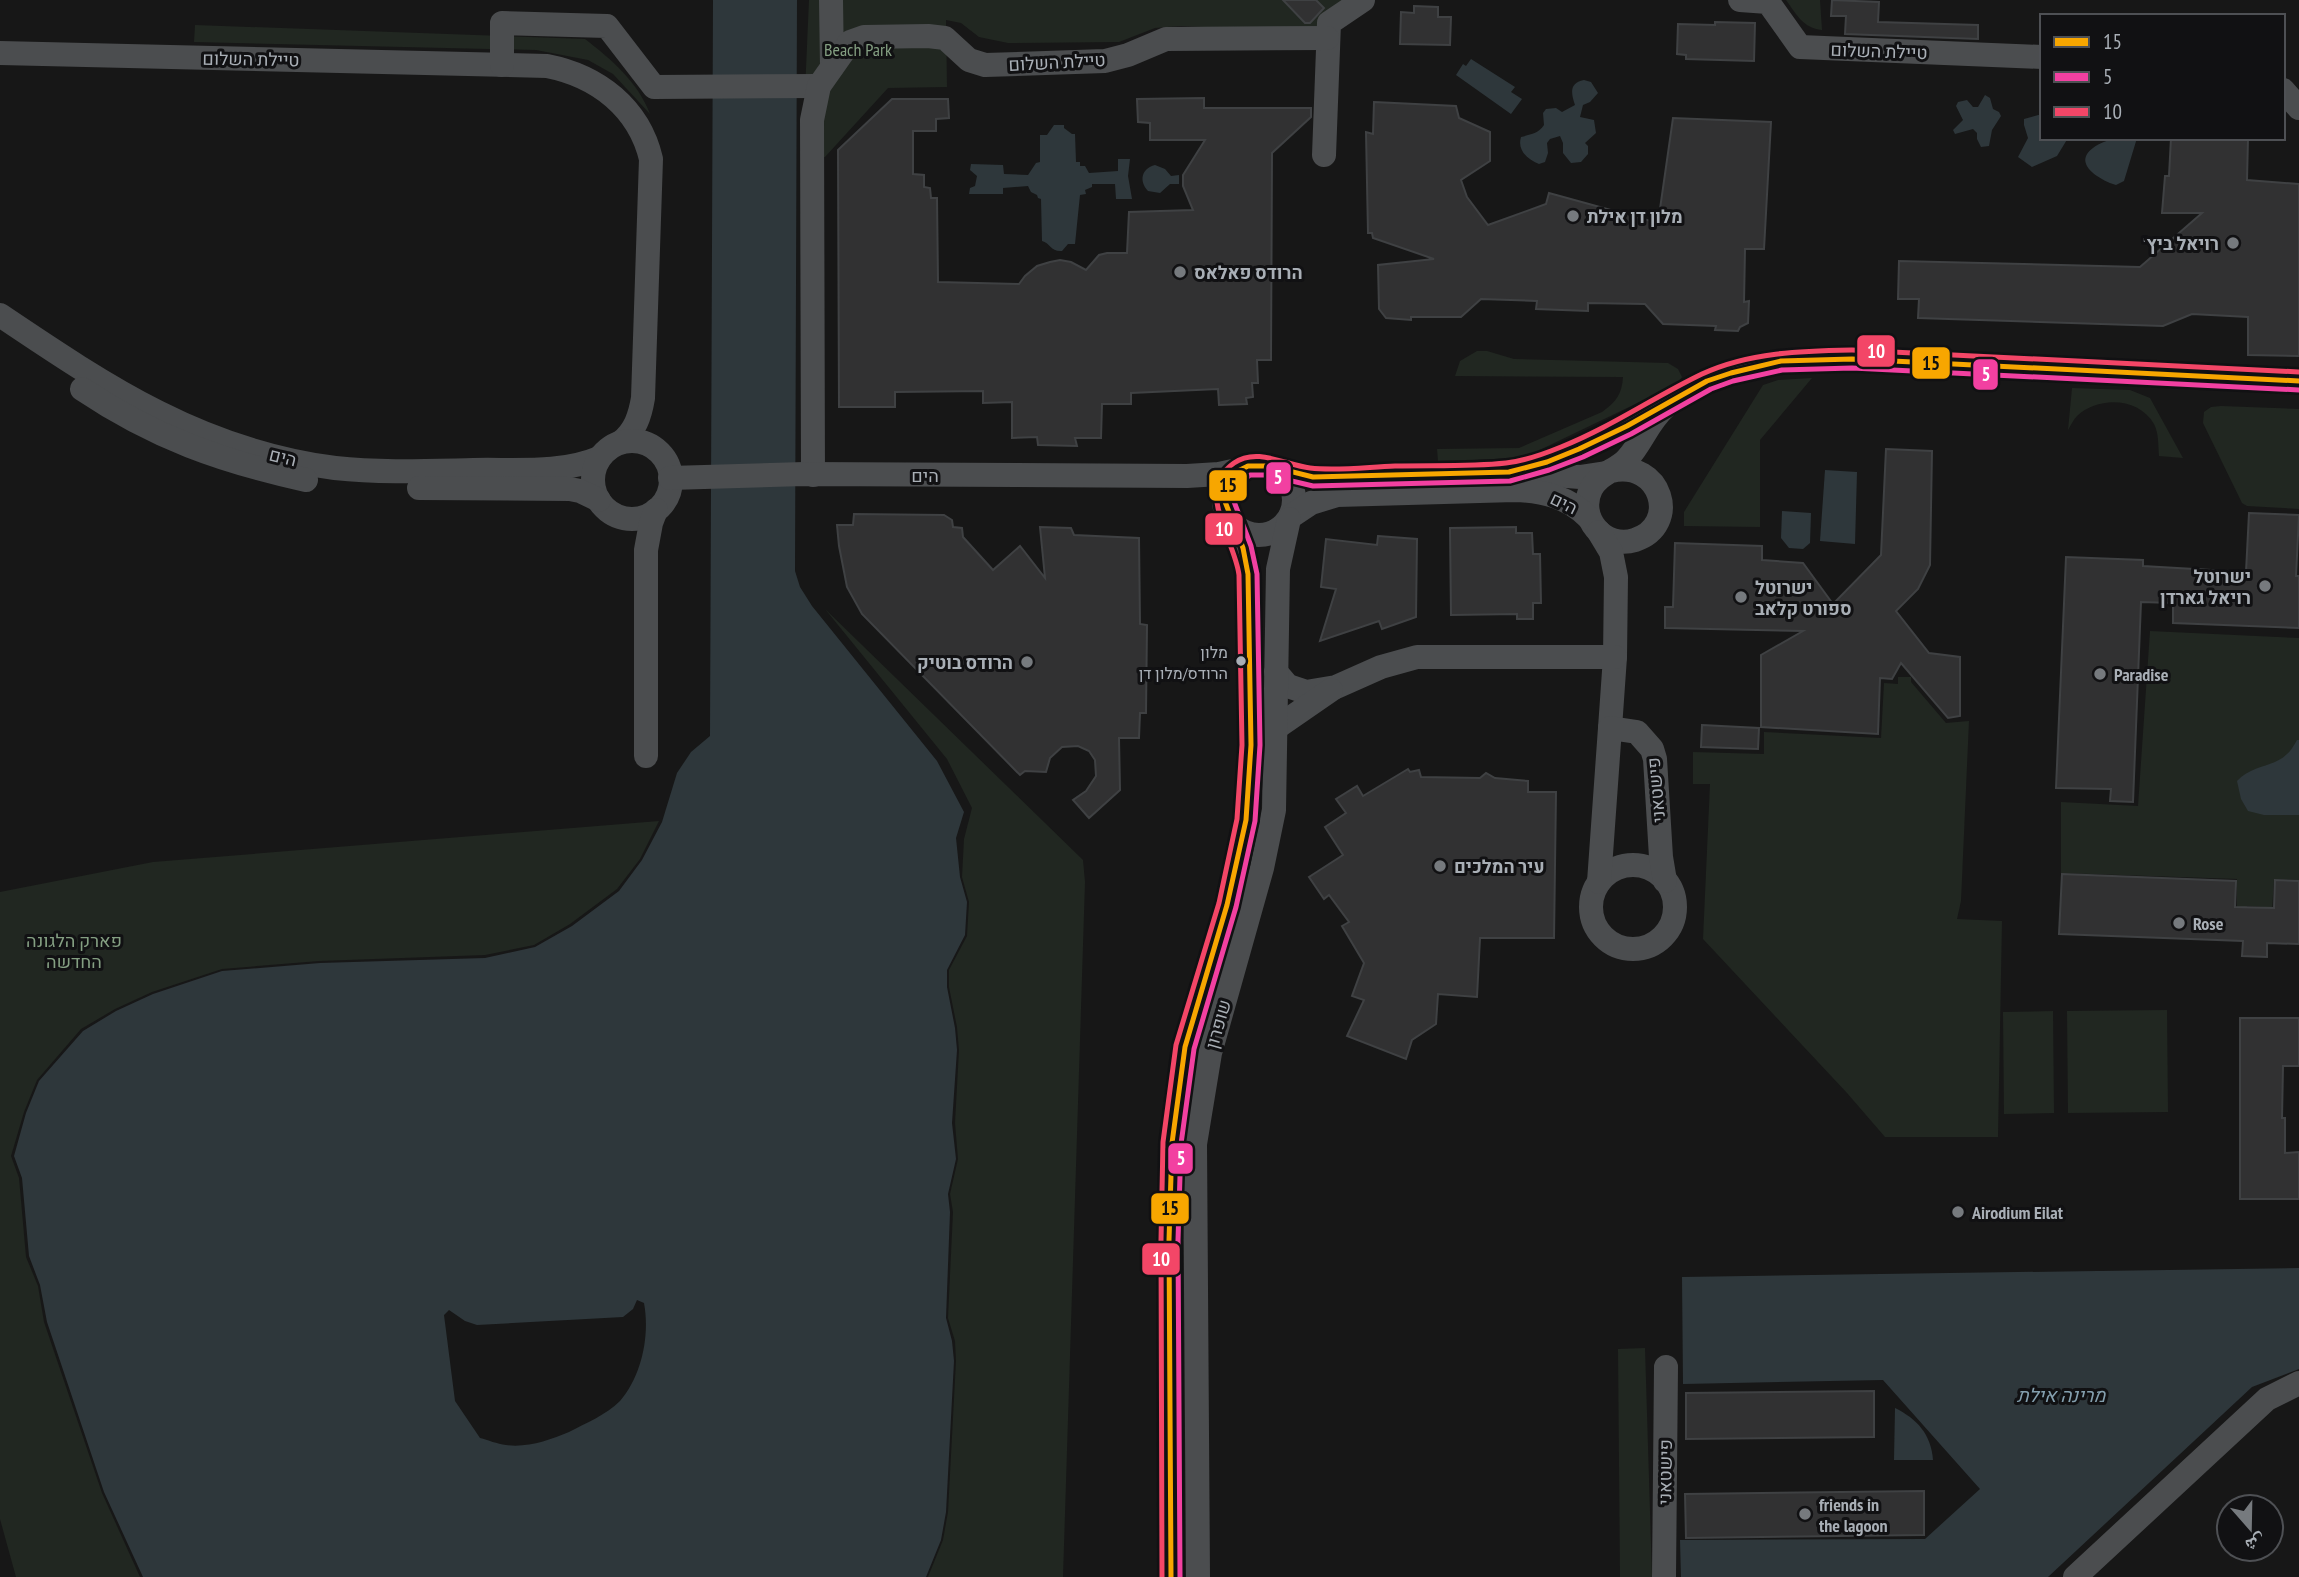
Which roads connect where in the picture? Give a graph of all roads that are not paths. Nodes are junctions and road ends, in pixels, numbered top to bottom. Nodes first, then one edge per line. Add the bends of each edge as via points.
1 (831, 0) edge
2 (1363, 0) edge
3 (1740, 0) edge
4 (1327, 38) junction
5 (0, 52) edge
6 (2040, 57) edge
7 (502, 65) junction
8 (825, 76) junction
9 (2285, 92) edge
10 (2299, 108) edge
11 (1324, 155) dead end
12 (0, 315) edge
13 (0, 335) edge
14 (2299, 381) edge
15 (643, 398) junction
16 (1677, 398) junction
17 (621, 442) junction
18 (656, 450) junction
19 (599, 458) junction
20 (1242, 469) junction
21 (1279, 470) junction
22 (1509, 472) junction
23 (1609, 472) junction
24 (809, 474) junction
25 (1180, 476) junction
26 (670, 478) junction
27 (607, 507) junction
28 (656, 510) junction
29 (1229, 517) junction
30 (1289, 518) junction
31 (1594, 525) junction
32 (1642, 537) junction
33 (1615, 577) junction
34 (646, 586) junction
35 (1615, 657) junction
36 (1276, 672) junction
37 (1336, 687) junction
38 (1276, 727) junction
39 (1610, 728) junction
40 (646, 756) dead end
41 (1665, 881) junction
42 (1599, 882) junction
43 (1666, 1367) dead end
44 (2299, 1383) edge
45 (1171, 1577) edge
46 (1198, 1577) edge
47 (1664, 1577) edge
48 (2075, 1577) edge

1 - 8 street
2 - 4 street via 1329,23
3 - 6 street, טיילת השלום via 1768,2 1800,47
4 - 8 street, טיילת השלום via 1166,39 1105,61 985,65 969,60 945,38 864,37 850,42
4 - 11 street
5 - 7 street, טיילת השלום
7 - 8 street via 502,23 607,26 654,87
7 - 15 street, טיילת השלום via 547,66 593,82 631,114 648,143 652,159
8 - 24 street via 812,120
9 - 10 street
12 - 19 street, הים via 99,381 166,418 233,444 299,461 402,472 557,468
13 - 27 street, הים via 147,428 234,463 309,481 375,487 570,489
14 - 16 street, הים via 1830,358 1756,366 1707,382
15 - 17 street via 635,426
15 - 18 street
16 - 22 street, הים via 1580,449
16 - 23 street, הים via 1650,423 1627,460
17 - 18 street via 636,441
17 - 19 street
18 - 26 street via 666,461
19 - 27 street via 593,481
20 - 21 street via 1258,465
20 - 25 street, הים
20 - 29 street via 1225,490
21 - 22 street, הים via 1310,477
21 - 30 street via 1294,493
22 - 23 street, הים via 1589,477
23 - 31 street via 1591,490 1587,507
23 - 32 street via 1640,472 1656,487 1660,515
24 - 25 street, הים
24 - 26 street, הים
25 - 29 street via 1211,495
26 - 28 street via 667,496
27 - 28 street via 633,518
27 - 34 street via 636,552
28 - 34 street via 647,537
29 - 30 street via 1244,532 1260,535 1277,531
29 - 45 street, שופרון via 1249,577 1252,762 1241,850 1185,1046 1171,1138
30 - 31 street, הים via 1311,503 1337,495 1514,490 1556,496 1577,507
30 - 36 street, שופרון via 1278,569
31 - 32 street via 1608,539 1620,542
31 - 33 street via 1612,557
32 - 33 street via 1625,555
33 - 35 street
34 - 40 street
35 - 37 street via 1422,656 1381,667
35 - 39 street
36 - 37 street via 1299,691
36 - 38 street, שופרון
37 - 38 street
38 - 46 street, שופרון via 1269,838 1210,1053 1195,1144
39 - 41 street, פישטאני via 1637,732 1652,749
39 - 42 street
41 - 42 street via 1650,868 1636,865 1622,866
41 - 42 street via 1674,899 1670,926 1662,937 1637,949 1610,943 1593,921 1593,894
43 - 47 street, פישטאני
44 - 48 street via 2267,1399

